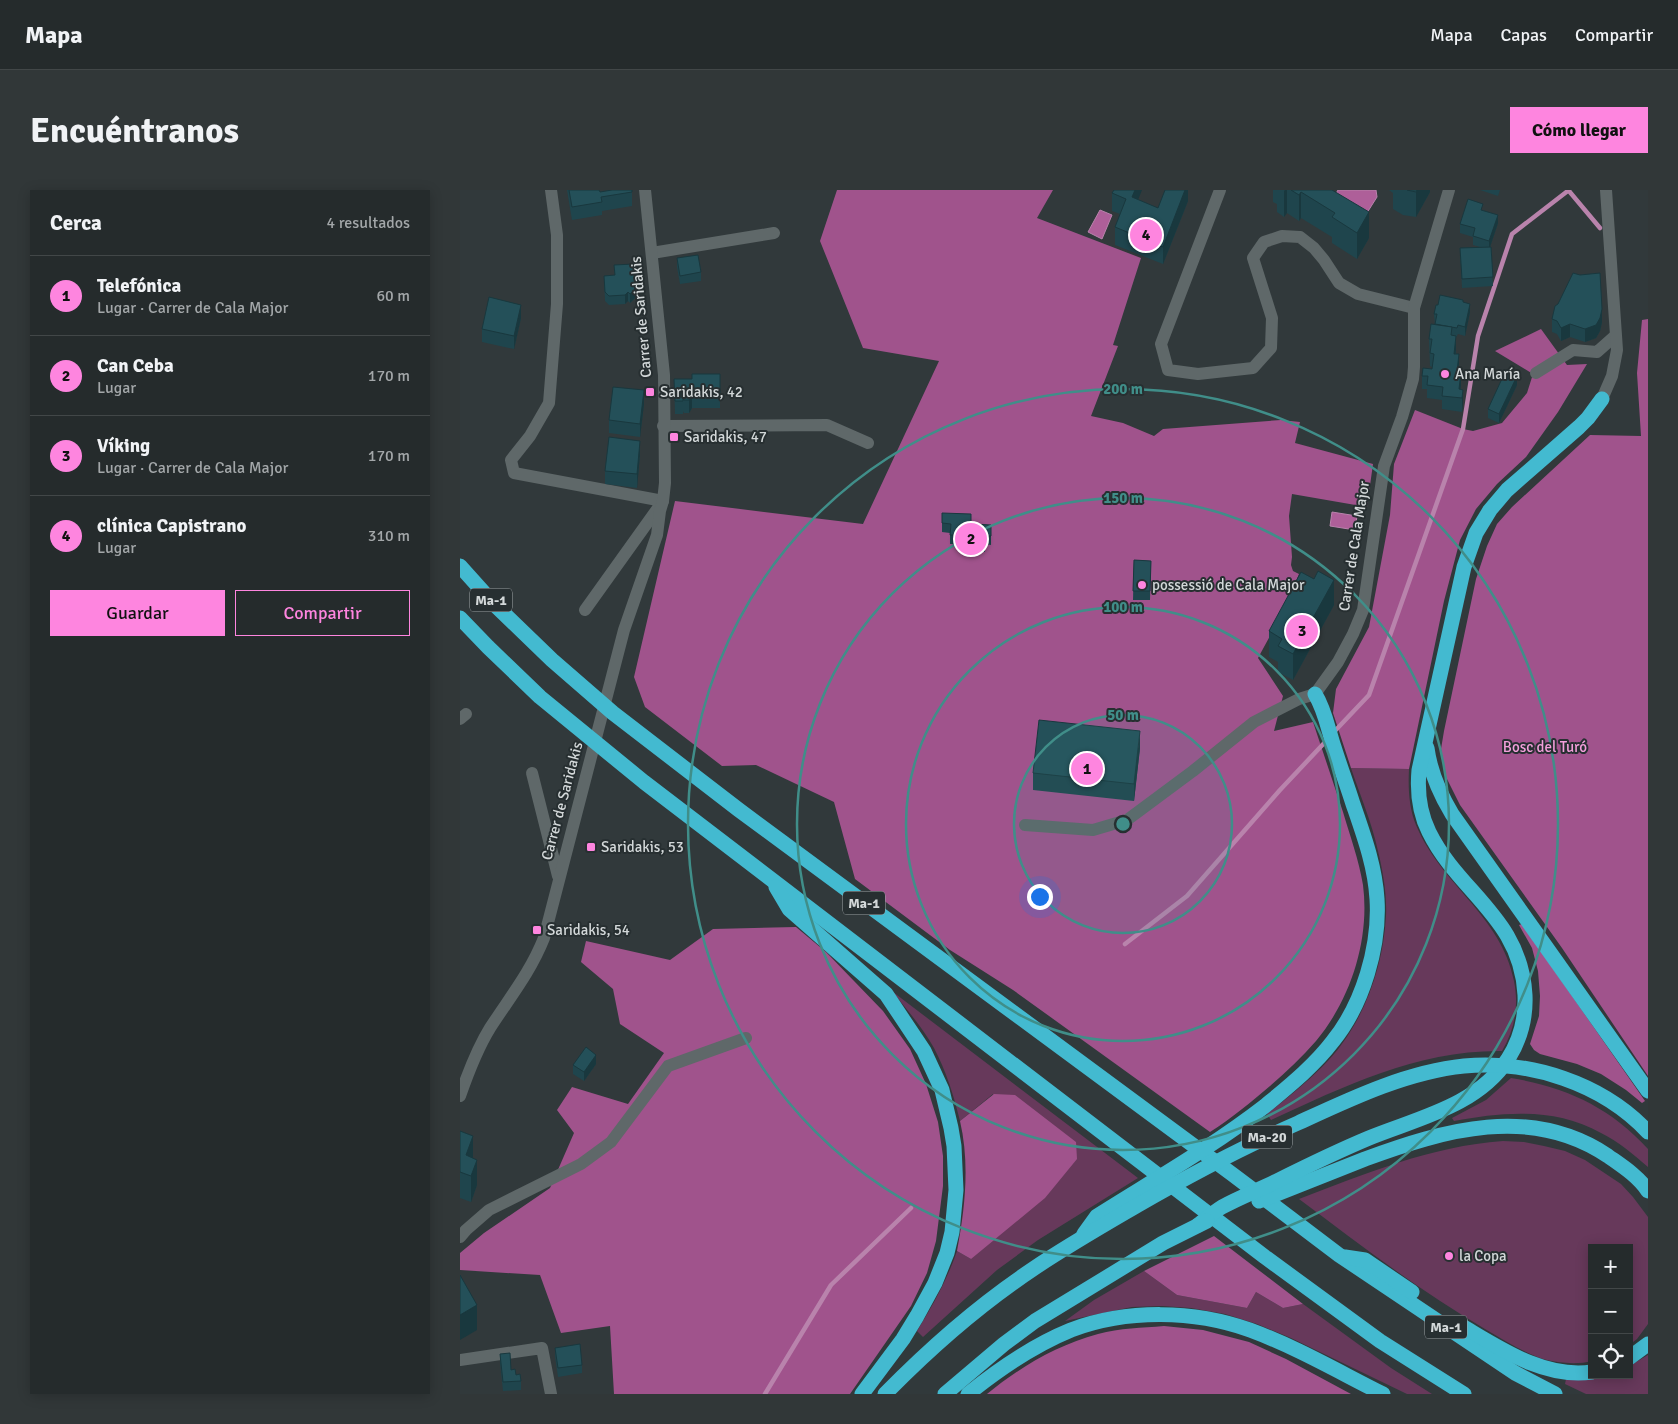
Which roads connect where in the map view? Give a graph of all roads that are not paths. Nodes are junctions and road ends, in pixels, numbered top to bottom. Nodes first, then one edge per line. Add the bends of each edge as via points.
1 (551, 190) edge
2 (645, 190) edge
3 (1220, 190) edge
4 (1449, 190) edge
5 (1606, 190) edge
6 (774, 233) dead end
7 (652, 253) junction
8 (1414, 308) junction
9 (1615, 336) junction
10 (1536, 373) dead end
11 (1602, 399) joint
12 (663, 426) junction
13 (868, 443) dead end
14 (663, 501) junction
15 (460, 566) edge
16 (585, 610) dead end
17 (460, 618) edge
18 (1315, 694) junction
19 (1426, 740) junction
20 (532, 773) dead end
21 (1025, 825) dead end
22 (558, 878) junction
23 (772, 880) junction
24 (746, 1038) dead end
25 (1648, 1091) edge
26 (460, 1096) edge
27 (1648, 1132) edge
28 (1648, 1191) edge
29 (1198, 1225) junction
30 (460, 1237) edge
31 (1082, 1237) junction
32 (1339, 1256) junction
33 (1648, 1344) edge
34 (1633, 1355) edge
35 (460, 1360) edge
36 (1588, 1372) edge
37 (551, 1394) edge
38 (862, 1394) edge
39 (885, 1394) edge
40 (945, 1394) edge
41 (968, 1394) edge
42 (1383, 1394) edge
43 (1464, 1394) edge
44 (1555, 1394) edge

1 - 14 street via 557,235 557,304 549,403 511,460 514,474
2 - 7 street, Carrer de Saridakis
3 - 8 street via 1161,344 1168,370 1198,374 1253,368 1271,348 1272,318 1253,258 1264,242 1282,236 1300,237 1314,248 1339,283 1358,294
4 - 8 street, Carrer de Cala Major
5 - 9 street
6 - 7 street
7 - 12 street, Carrer de Saridakis via 664,375
8 - 18 street, Carrer de Cala Major via 1413,379 1384,466 1363,610 1347,647
9 - 10 street via 1596,352 1573,350
9 - 11 street via 1615,362
11 - 19 highway via 1579,427 1507,490 1476,533 1462,574
12 - 13 street via 827,425
12 - 14 street, Carrer de Saridakis
14 - 16 street
14 - 22 street, Carrer de Saridakis via 657,535 624,630
15 - 32 highway, Ma-1 via 523,634 613,713
17 - 23 highway, Ma-1 via 515,674 568,721
18 - 21 street via 1254,722 1127,820 1093,830
18 - 31 highway via 1322,705 1374,873 1377,901 1373,954 1363,987 1335,1040 1274,1098 1236,1128 1097,1216
19 - 25 highway via 1431,768 1445,803
19 - 29 highway via 1418,782 1425,823 1443,855 1501,924 1520,964 1525,1011 1517,1043 1495,1076 1475,1094 1322,1158 1221,1208
20 - 22 street
22 - 26 street, Carrer de Saridakis via 544,938 535,960 490,1029
23 - 38 highway via 789,909 886,994 924,1051 942,1090 951,1128 956,1190 947,1253 917,1316
23 - 43 highway, Ma-1 via 1265,1257 1380,1340
24 - 30 street via 668,1066 611,1142 581,1164 490,1210
27 - 31 highway, Ma-20 via 1606,1099 1550,1074 1513,1067 1465,1066 1441,1070 1330,1108 1197,1171
28 - 29 highway via 1621,1165 1589,1145 1530,1127 1493,1126 1417,1141
29 - 40 highway via 1035,1321
31 - 39 highway, Ma-20 via 992,1299 927,1353
32 - 36 highway via 1365,1260 1500,1349 1560,1373
32 - 44 highway, Ma-1 via 1516,1373
33 - 34 highway
35 - 37 street via 542,1348
41 - 42 highway via 1056,1337 1090,1324 1150,1315 1213,1320 1248,1330

